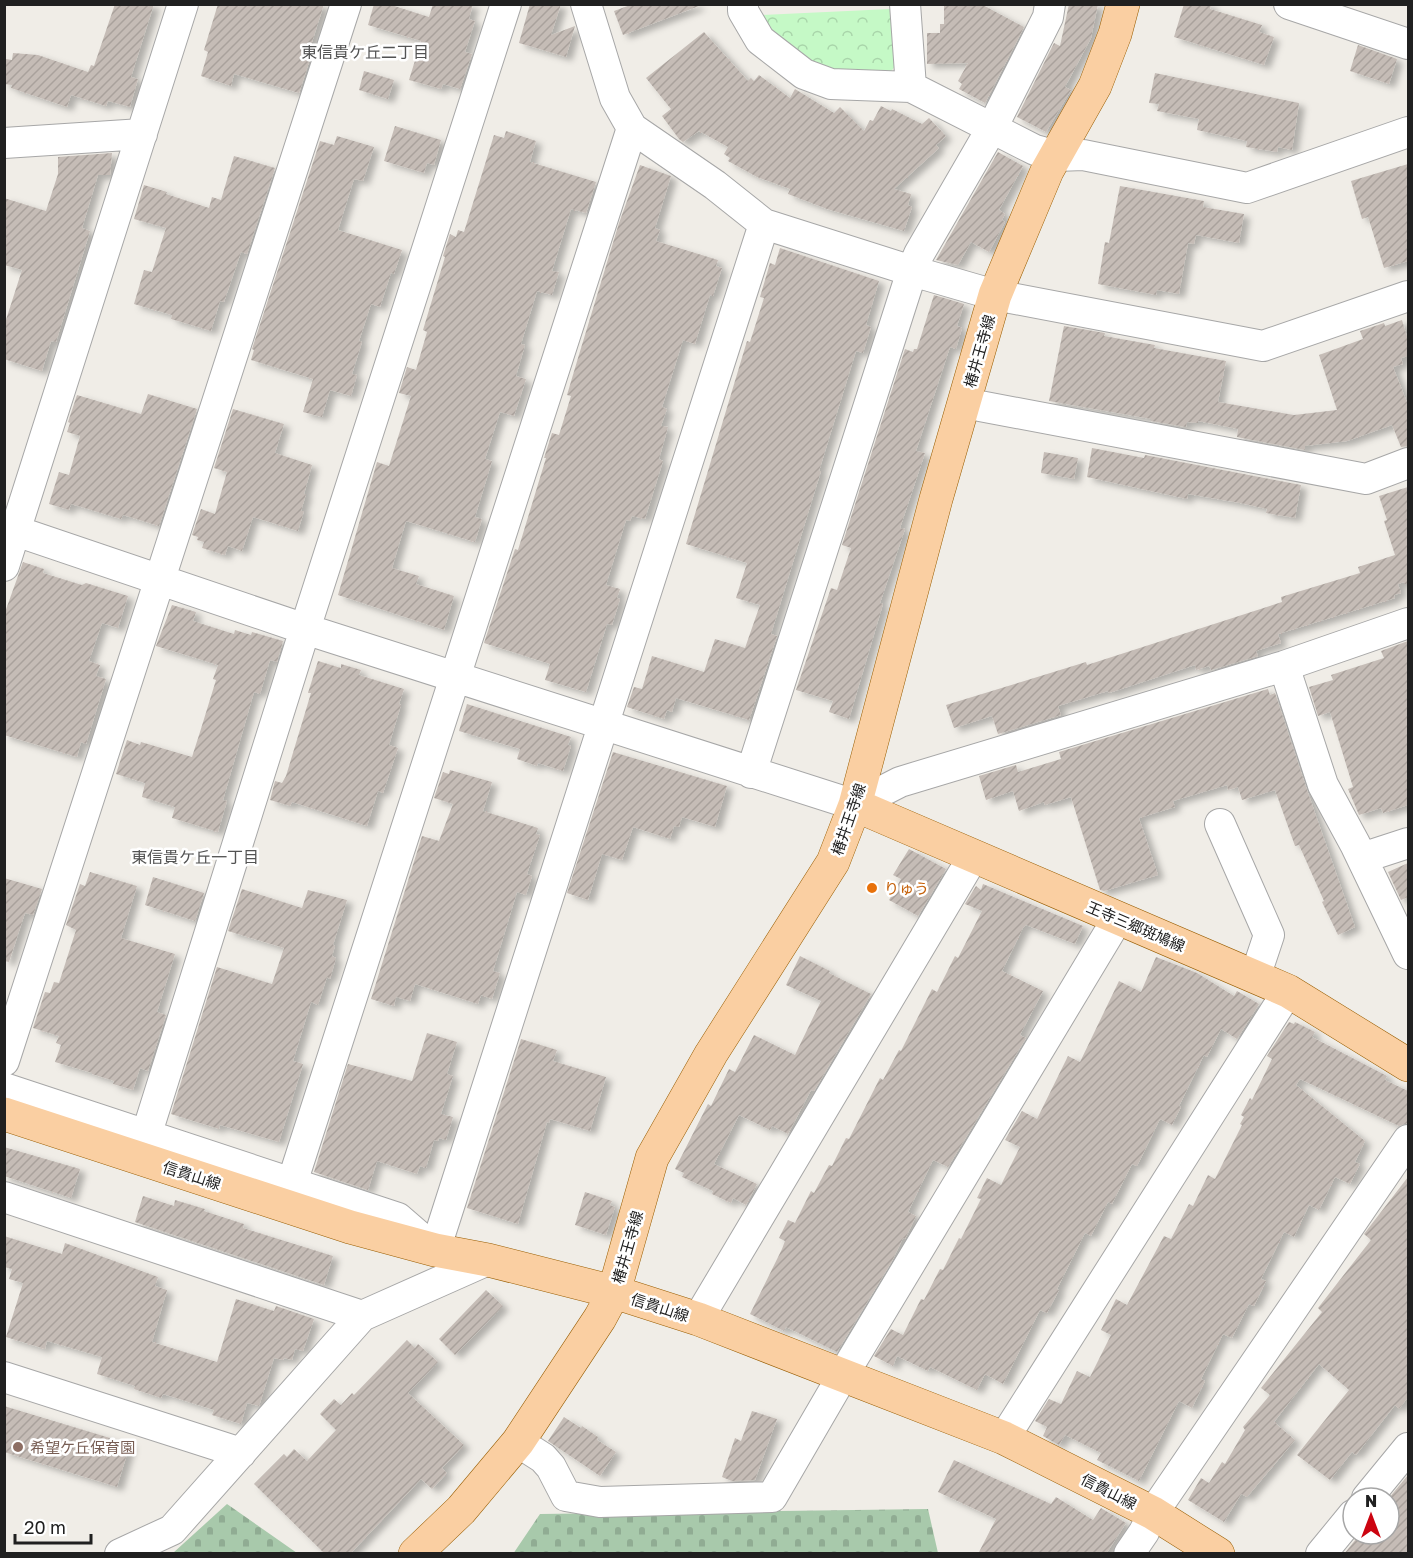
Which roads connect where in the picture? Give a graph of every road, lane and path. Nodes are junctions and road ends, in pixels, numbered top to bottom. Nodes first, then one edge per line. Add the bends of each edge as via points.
1 (183, 4) edge
2 (346, 4) edge
3 (506, 4) edge
4 (586, 4) edge
5 (744, 4) edge
6 (905, 4) edge
7 (1050, 4) edge
8 (1123, 4) edge
9 (1289, 4) edge
10 (1408, 44) edge
11 (911, 87) junction
12 (632, 128) junction
13 (992, 128) junction
14 (1408, 132) edge
15 (142, 134) junction
16 (4, 143) edge
17 (1057, 156) junction
18 (764, 224) junction
19 (912, 272) junction
20 (995, 295) junction
21 (1408, 296) edge
22 (964, 403) junction
23 (1408, 463) edge
24 (10, 528) edge
25 (4, 566) edge
26 (160, 579) junction
27 (1408, 623) edge
28 (305, 629) junction
29 (1284, 666) junction
30 (455, 676) junction
31 (603, 723) junction
32 (751, 773) junction
33 (855, 805) junction
34 (1220, 824) dead end
35 (1408, 843) edge
36 (973, 857) junction
37 (1362, 858) junction
38 (1118, 918) junction
39 (1408, 954) edge
40 (1255, 977) junction
41 (1288, 991) junction
42 (4, 1061) edge
43 (1408, 1065) edge
44 (4, 1088) edge
45 (4, 1114) edge
46 (146, 1136) junction
47 (1408, 1140) edge
48 (292, 1183) junction
49 (4, 1197) edge
50 (435, 1250) junction
51 (488, 1260) junction
52 (614, 1292) junction
53 (362, 1316) junction
54 (698, 1319) junction
55 (843, 1375) junction
56 (4, 1377) edge
57 (1004, 1438) junction
58 (518, 1442) junction
59 (1408, 1449) edge
60 (241, 1453) junction
61 (1377, 1486) edge
62 (1153, 1513) junction
63 (1341, 1530) edge
64 (120, 1554) edge
65 (415, 1554) edge
66 (1129, 1554) edge
67 (1218, 1554) edge
68 (1321, 1554) edge

1 - 15 street
2 - 26 street
3 - 28 street
4 - 12 street via 615,98
5 - 11 street via 760,40 804,74 831,84
6 - 11 street
7 - 13 street via 1048,17
8 - 17 main road, 椿井王寺線 via 1095,87
9 - 10 street
11 - 13 street
12 - 18 street via 715,184
12 - 30 street
13 - 17 street via 1035,150
13 - 19 street
14 - 17 street via 1247,188 1083,155
15 - 16 street
15 - 24 street
17 - 20 main road, 椿井王寺線 via 1047,171
18 - 19 street
18 - 31 street
19 - 20 street
19 - 32 street
20 - 21 street via 1263,346
20 - 22 main road, 椿井王寺線
22 - 23 street via 1366,479
22 - 33 main road, 椿井王寺線
24 - 25 street
24 - 26 street
26 - 28 street
26 - 42 street
27 - 29 street
28 - 30 street
28 - 46 street
29 - 33 street via 900,783
29 - 37 street via 1323,785
30 - 31 street
30 - 48 street
31 - 32 street
31 - 50 street
32 - 33 street
33 - 36 main road, 王寺三郷斑鳩線
33 - 52 main road, 椿井王寺線 via 833,862 711,1054 652,1158
34 - 40 street via 1269,936
35 - 37 street
36 - 38 main road, 王寺三郷斑鳩線
36 - 54 street
37 - 39 street
38 - 40 main road, 王寺三郷斑鳩線
38 - 55 street
40 - 41 main road, 王寺三郷斑鳩線
41 - 43 main road, 王寺三郷斑鳩線
41 - 57 street
44 - 46 street
45 - 50 main road, 信貴山線 via 350,1227
46 - 48 street
47 - 62 street
48 - 50 street via 398,1218
49 - 53 street
50 - 51 main road, 信貴山線
51 - 52 main road, 信貴山線
51 - 53 street
52 - 54 main road, 信貴山線
52 - 58 main road, 椿井王寺線
53 - 60 street
54 - 55 main road, 信貴山線
55 - 57 main road, 信貴山線
55 - 58 street via 772,1497 600,1502 566,1496 543,1458
56 - 60 street
57 - 62 main road, 信貴山線
58 - 65 main road, 椿井王寺線 via 461,1510
59 - 61 street
60 - 64 street via 172,1530
62 - 66 street
62 - 67 main road, 信貴山線
63 - 68 street

